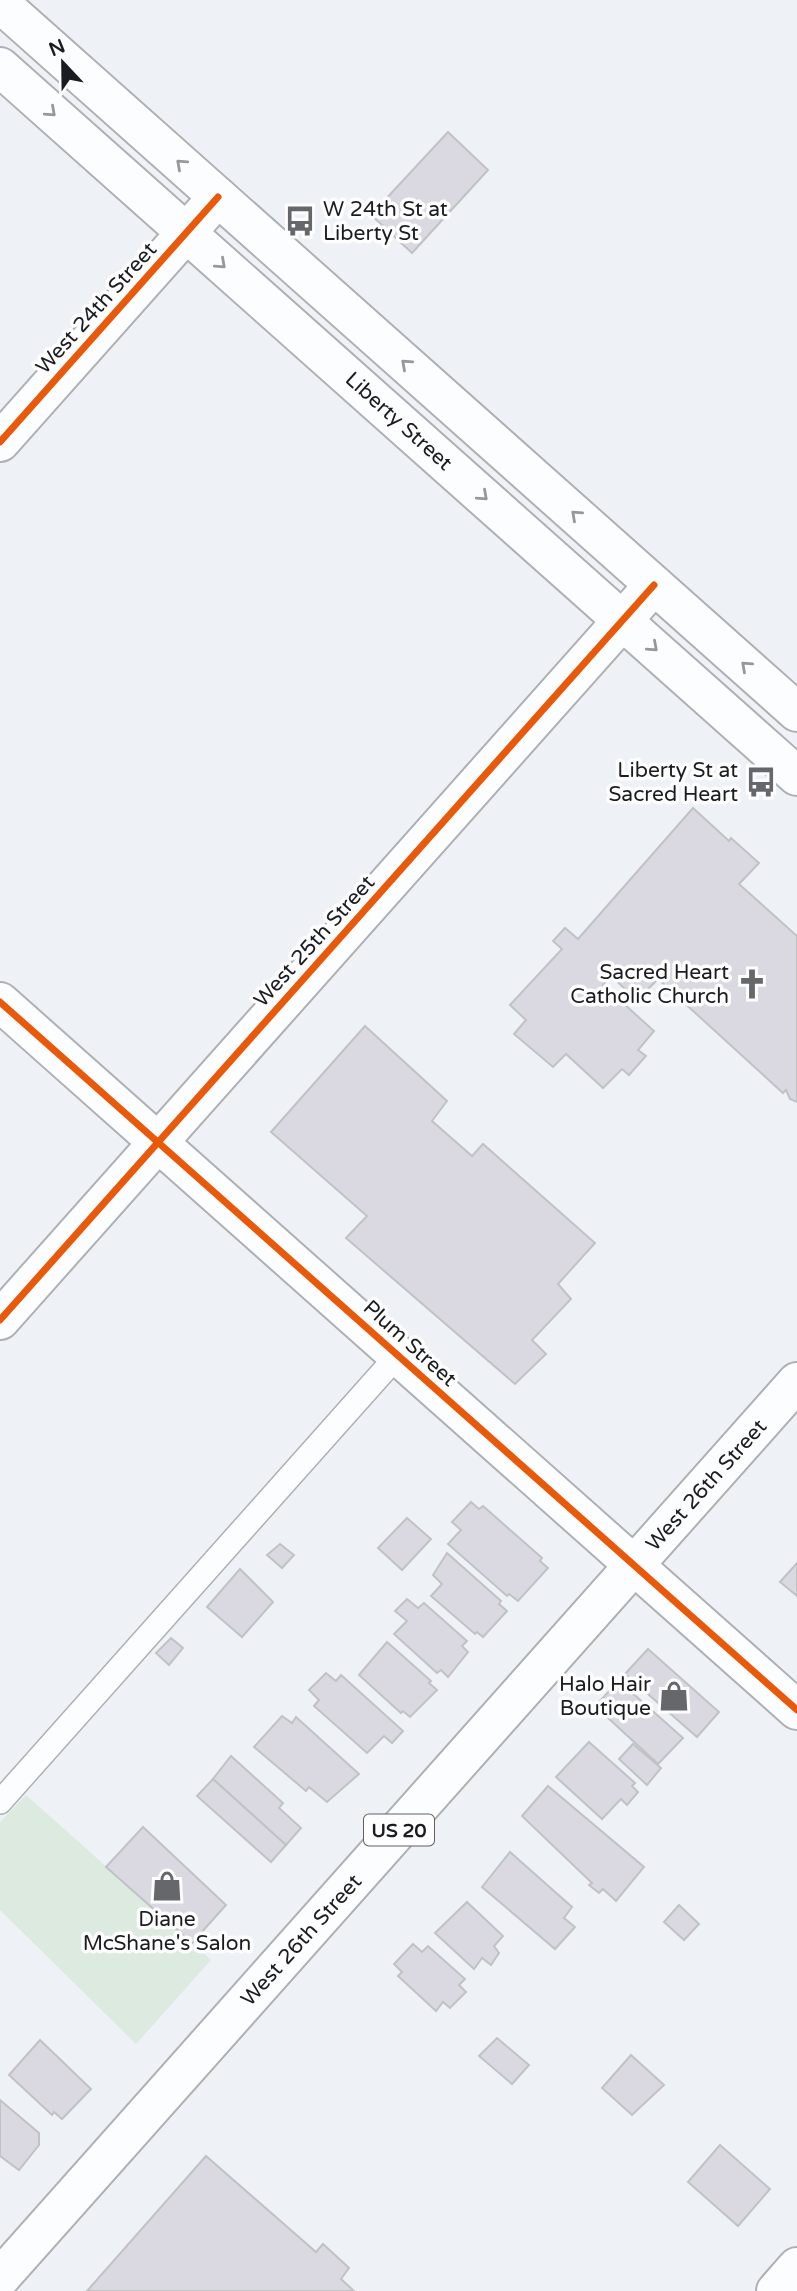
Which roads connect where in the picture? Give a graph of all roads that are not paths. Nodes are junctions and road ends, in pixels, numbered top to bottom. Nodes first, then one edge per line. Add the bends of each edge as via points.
1 (0, 3) edge
2 (0, 67) edge
3 (218, 197) junction
4 (187, 233) junction
5 (0, 442) edge
6 (654, 585) junction
7 (623, 621) junction
8 (797, 712) edge
9 (797, 776) edge
10 (0, 1002) edge
11 (158, 1142) junction
12 (0, 1320) edge
13 (398, 1356) junction
14 (797, 1382) edge
15 (634, 1566) junction
16 (797, 1710) edge
17 (0, 1802) edge
18 (797, 2267) edge
19 (0, 2278) edge
20 (776, 2291) edge

3 -> 1 main road
2 -> 4 main road, Liberty Street
3 - 4 main road, West 24th Street
6 -> 3 main road
4 - 5 main road, West 24th Street
4 -> 7 main road, Liberty Street
6 - 7 main road, West 25th Street
8 -> 6 main road
7 -> 9 main road, Liberty Street
7 - 11 main road, West 25th Street
10 - 11 main road, Plum Street
11 - 12 main road, West 25th Street
11 - 13 main road, Plum Street
13 - 15 main road, Plum Street
13 - 17 lane
14 - 15 main road, West 26th Street / US 20
15 - 16 main road, Plum Street
15 - 19 main road, West 26th Street / US 20
18 - 20 main road

